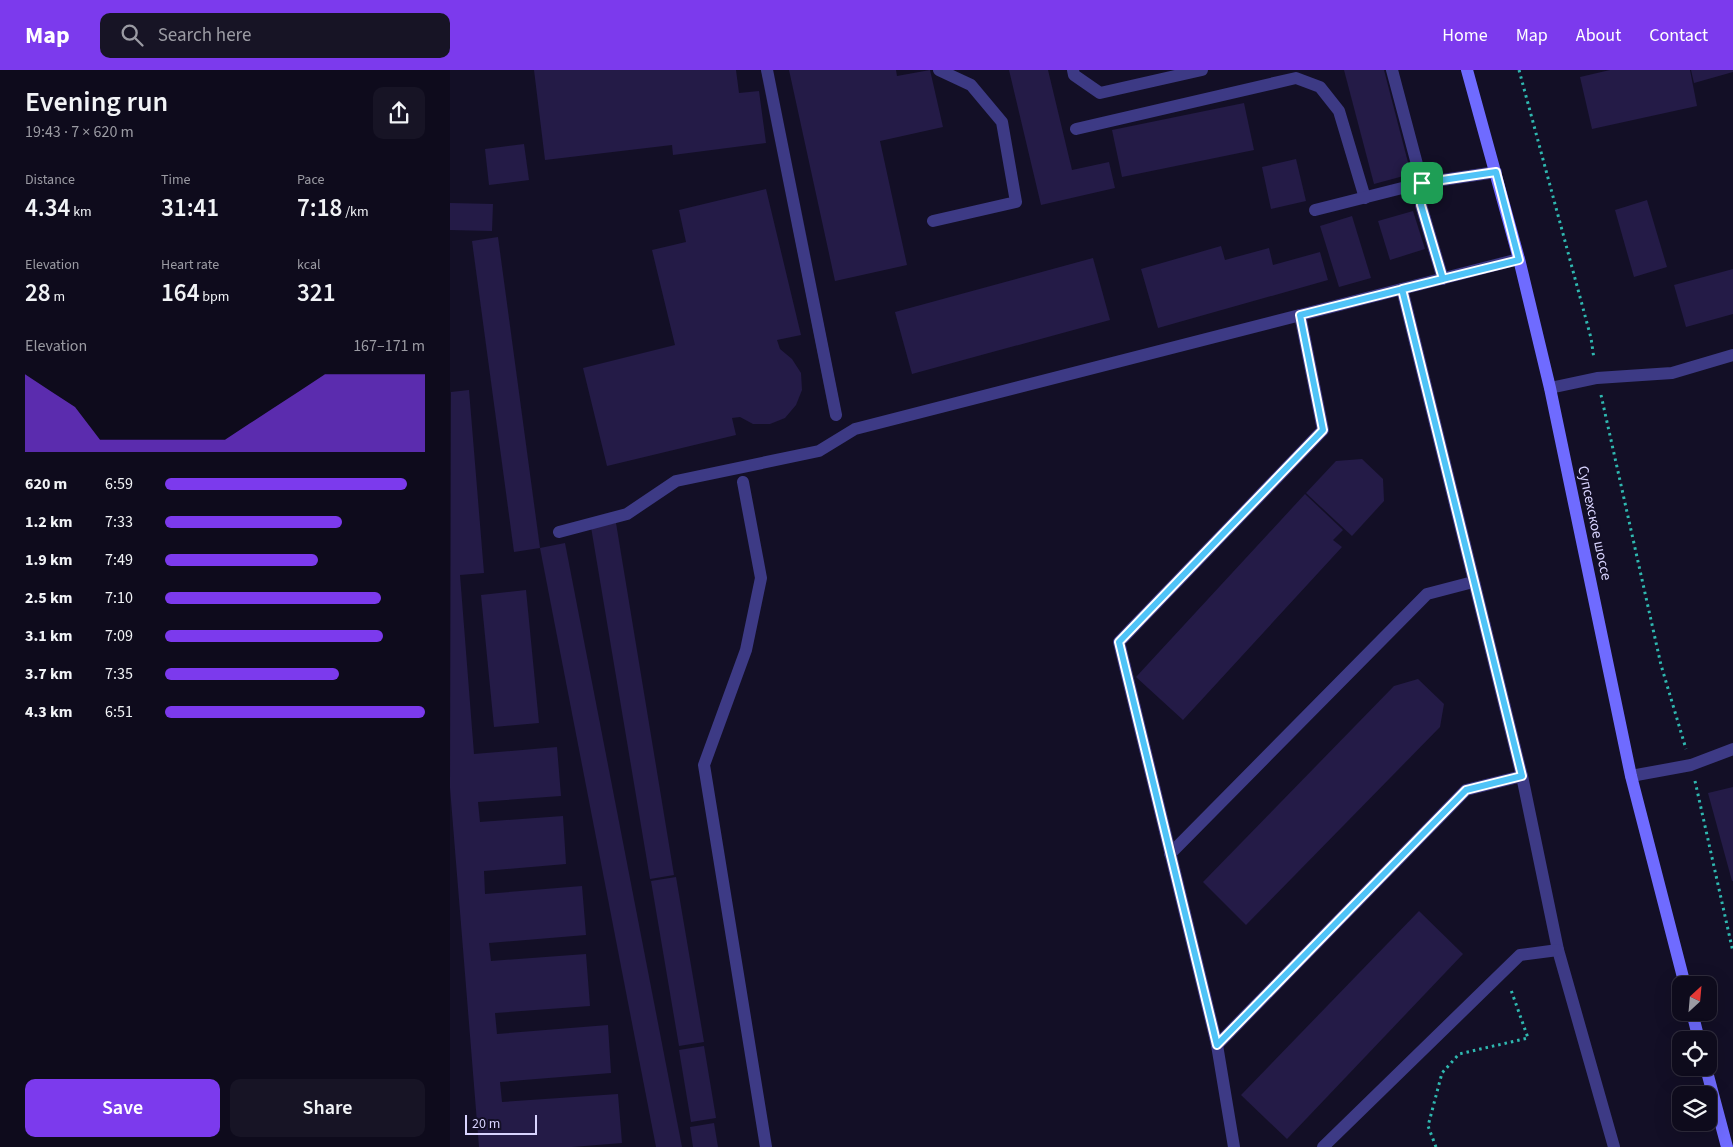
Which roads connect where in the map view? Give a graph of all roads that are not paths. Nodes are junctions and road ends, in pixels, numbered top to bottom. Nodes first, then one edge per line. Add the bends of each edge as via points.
1 (767, 70) edge
2 (940, 70) edge
3 (1073, 70) edge
4 (1202, 70) edge
5 (1392, 70) edge
6 (1467, 70) edge
7 (1076, 129) dead end
8 (1496, 172) junction
9 (1422, 183) junction
10 (1365, 198) junction
11 (1315, 210) dead end
12 (933, 221) dead end
13 (1519, 260) junction
14 (1443, 279) junction
15 (1402, 289) junction
16 (1300, 315) junction
17 (1733, 356) edge
18 (1550, 388) junction
19 (836, 415) dead end
20 (743, 482) dead end
21 (559, 532) dead end
22 (1474, 582) junction
23 (1733, 749) edge
24 (1522, 776) junction
25 (1631, 776) junction
26 (1170, 854) junction
27 (1558, 950) junction
28 (1683, 976) edge
29 (1217, 1045) junction
30 (1708, 1076) edge
31 (1728, 1141) edge
32 (766, 1147) edge
33 (1234, 1147) edge
34 (1322, 1147) edge
35 (1614, 1147) edge

1 - 19 lane
2 - 12 lane via 971,85 1002,122 1016,202
3 - 4 lane via 1074,75 1100,93
5 - 9 lane
6 - 8 main road, Супсехское шоссе
7 - 10 lane via 1296,78 1320,87 1339,111
8 - 9 lane
8 - 13 main road, Супсехское шоссе
9 - 10 lane
9 - 14 lane via 1421,205
10 - 11 lane
13 - 14 lane
13 - 18 main road, Супсехское шоссе
14 - 15 lane
15 - 16 lane
15 - 22 lane
16 - 21 lane via 855,429 819,451 676,481 626,514
16 - 26 lane via 1323,430 1119,642
17 - 18 lane via 1672,372 1597,378
18 - 25 main road, Супсехское шоссе
20 - 32 lane via 761,578 746,650 704,764
22 - 24 lane
22 - 26 lane via 1427,594
23 - 25 lane via 1691,765
24 - 27 lane
24 - 29 lane via 1466,790
25 - 28 main road, Супсехское шоссе
26 - 29 lane
27 - 34 lane via 1520,955
27 - 35 lane
29 - 33 lane
30 - 31 main road

